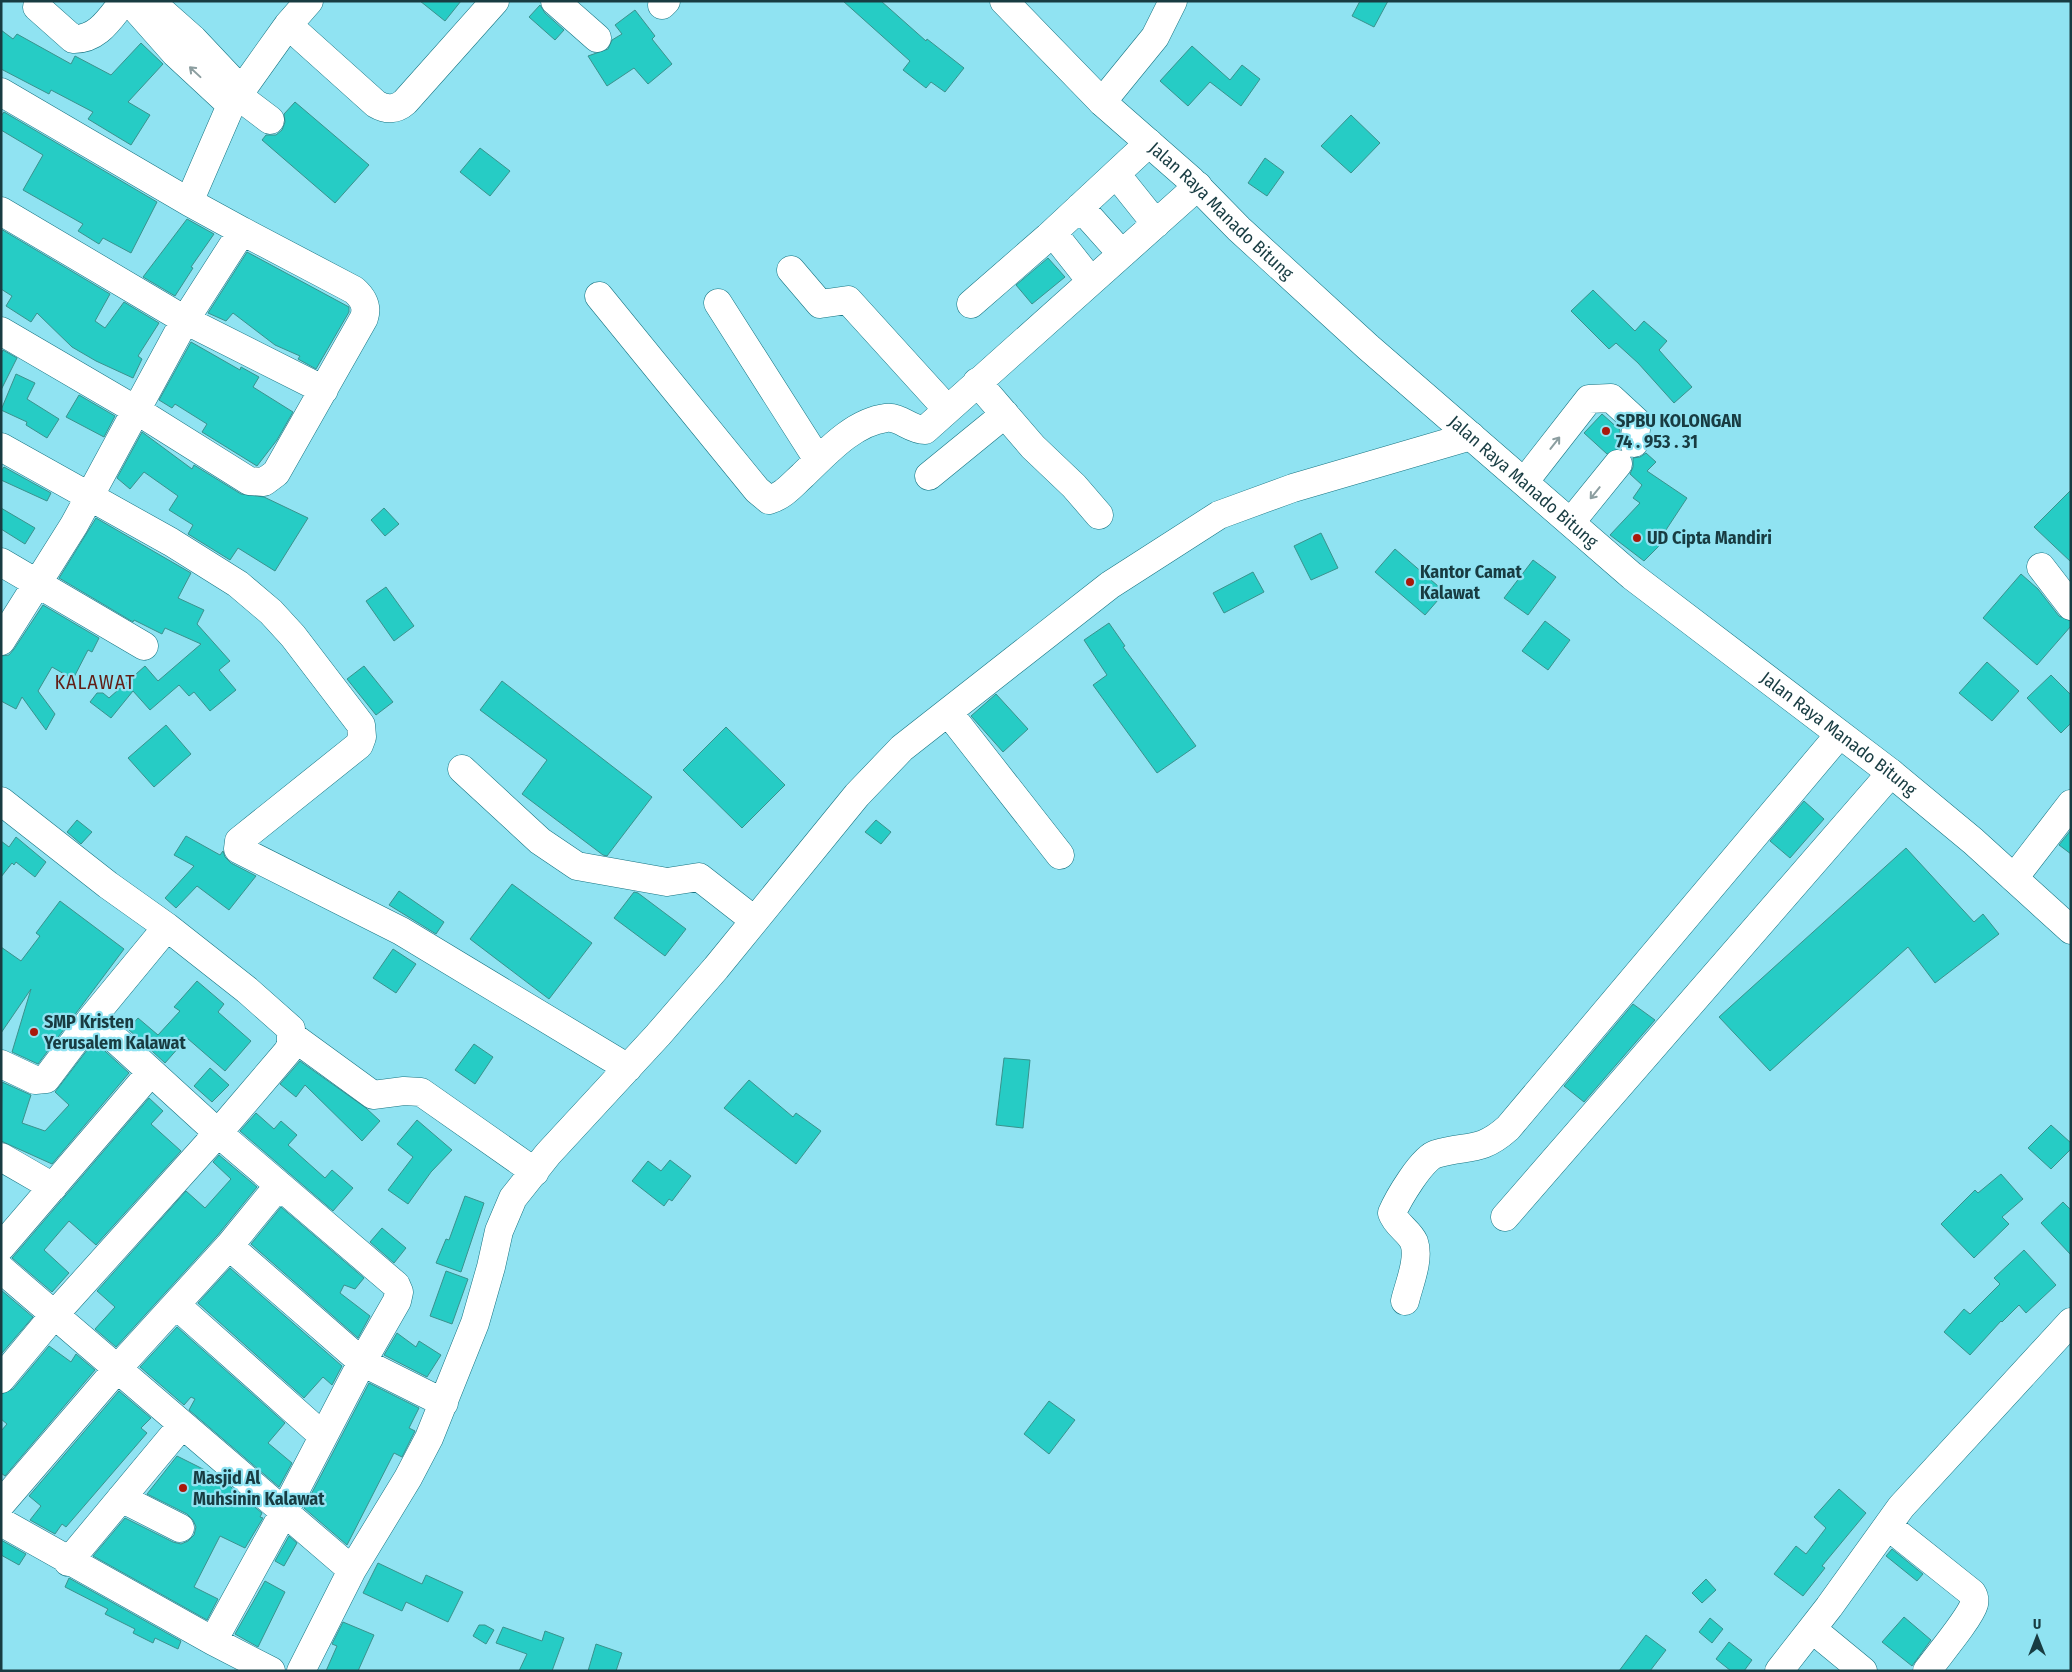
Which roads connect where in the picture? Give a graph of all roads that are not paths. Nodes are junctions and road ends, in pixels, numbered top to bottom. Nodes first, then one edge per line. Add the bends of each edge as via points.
1 (124, 1) edge
2 (129, 1) edge
3 (150, 1) edge
4 (309, 1) edge
5 (495, 1) edge
6 (554, 1) edge
7 (1173, 1) edge
8 (1012, 4) edge
9 (37, 7) dead end
10 (288, 25) junction
11 (596, 38) dead end
12 (184, 46) junction
13 (1, 92) edge
14 (236, 96) junction
15 (1102, 102) junction
16 (270, 120) dead end
17 (1149, 143) junction
18 (1116, 174) junction
19 (1198, 186) junction
20 (188, 202) junction
21 (1080, 207) junction
22 (1, 211) edge
23 (1156, 224) junction
24 (242, 231) junction
25 (1053, 233) junction
26 (1122, 254) junction
27 (791, 270) dead end
28 (1091, 281) junction
29 (599, 296) dead end
30 (718, 303) dead end
31 (971, 304) dead end
32 (185, 320) junction
33 (1, 331) edge
34 (977, 382) junction
35 (324, 390) junction
36 (947, 409) junction
37 (136, 410) junction
38 (1004, 414) junction
39 (1471, 436) junction
40 (1, 447) edge
41 (818, 460) junction
42 (929, 476) dead end
43 (1526, 481) junction
44 (89, 495) junction
45 (1099, 515) dead end
46 (1571, 522) junction
47 (1, 562) edge
48 (2041, 567) dead end
49 (38, 584) junction
50 (2071, 606) edge
51 (1, 641) edge
52 (144, 646) dead end
53 (948, 712) junction
54 (1839, 735) junction
55 (462, 769) dead end
56 (1890, 773) junction
57 (1, 801) edge
58 (2071, 804) edge
59 (1060, 855) dead end
60 (2014, 878) junction
61 (754, 920) junction
62 (167, 927) junction
63 (2071, 930) edge
64 (92, 1018) junction
65 (292, 1036) junction
66 (1, 1064) edge
67 (628, 1068) junction
68 (151, 1072) junction
69 (218, 1133) junction
70 (1, 1157) edge
71 (534, 1172) junction
72 (279, 1185) junction
73 (53, 1186) junction
74 (1505, 1217) dead end
75 (229, 1246) junction
76 (1, 1247) edge
77 (1, 1269) edge
78 (1405, 1301) dead end
79 (176, 1306) junction
80 (55, 1314) junction
81 (2071, 1322) edge
82 (362, 1362) junction
83 (116, 1369) junction
84 (1, 1379) edge
85 (444, 1403) junction
86 (182, 1425) junction
87 (324, 1436) junction
88 (121, 1498) junction
89 (1, 1504) edge
90 (284, 1512) junction
91 (1, 1522) edge
92 (1888, 1526) junction
93 (180, 1528) dead end
94 (68, 1562) junction
95 (352, 1570) junction
96 (1812, 1629) junction
97 (213, 1641) junction
98 (271, 1671) edge
99 (301, 1671) edge
100 (1779, 1671) edge
101 (1864, 1671) edge
102 (1926, 1671) edge

1 - 9 main road via 97,32 83,39 73,39
2 - 12 main road
3 - 12 main road
4 - 10 main road
5 - 10 main road via 405,102 393,108 376,104
6 - 11 main road
7 - 15 main road via 1155,37
8 - 15 main road, Jalan Raya Manado Bitung
10 - 14 main road
12 - 14 main road
13 - 20 main road
14 - 16 main road
14 - 20 main road
15 - 17 main road, Jalan Raya Manado Bitung
17 - 18 main road
17 - 19 main road, Jalan Raya Manado Bitung
18 - 21 main road
18 - 23 main road
19 - 23 main road
19 - 39 main road, Jalan Raya Manado Bitung via 1305,290
20 - 24 main road
21 - 25 main road
21 - 26 main road
22 - 32 main road
23 - 26 main road
24 - 32 main road
24 - 35 main road via 354,290 362,298 366,308 364,318
25 - 28 main road
25 - 31 main road
26 - 28 main road
27 - 36 main road via 820,304 848,300
28 - 34 main road
29 - 41 main road via 676,393 768,500 780,496
30 - 41 main road
32 - 35 main road
32 - 37 main road
33 - 37 main road
34 - 36 main road
34 - 38 main road
35 - 37 main road via 276,473 264,482 249,481
36 - 41 main road via 925,430 916,430 894,418 876,420 846,436
37 - 44 main road
38 - 42 main road
38 - 45 main road
39 - 43 main road, Jalan Raya Manado Bitung
39 - 53 main road via 1293,488 1220,515 1110,586
40 - 44 main road
43 - 46 main road, Jalan Raya Manado Bitung
43 -> 46 main road via 1589,399 1611,398 1637,422 1626,453
44 - 49 main road
44 - 67 main road via 238,584 271,612 360,725 362,737 359,745 238,841 238,849 401,931
46 - 54 main road, Jalan Raya Manado Bitung via 1632,576
47 - 49 main road
48 - 50 main road
49 - 51 main road
49 - 52 main road
53 - 59 main road
53 - 61 main road via 902,748 857,795
54 - 56 main road, Jalan Raya Manado Bitung
54 - 78 main road via 1508,1128 1494,1141 1435,1154 1426,1159 1392,1213 1395,1221 1414,1241 1415,1260
55 - 61 main road via 540,841 576,866 667,882 699,877
56 - 60 main road, Jalan Raya Manado Bitung
56 - 74 main road
57 - 62 main road
58 - 60 main road
60 - 63 main road, Jalan Raya Manado Bitung
61 - 67 main road
62 - 64 main road
62 - 65 main road via 247,990 290,1029
64 - 66 main road via 46,1079 34,1080
64 - 68 main road
65 - 69 main road via 288,1051
65 - 71 main road via 374,1095 421,1092
67 - 71 main road
68 - 69 main road
68 - 73 main road
69 - 72 main road
69 - 80 main road
70 - 73 main road
71 - 85 main road via 513,1198 499,1231 475,1324
72 - 75 main road
72 - 82 main road via 396,1285 399,1292 397,1301
73 - 76 main road
75 - 79 main road
75 - 82 main road
77 - 80 main road
79 - 83 main road
79 - 87 main road
80 - 83 main road
80 - 84 main road
81 - 92 main road via 1958,1442
82 - 85 main road
82 - 87 main road
83 - 86 main road
83 - 89 main road
85 - 95 main road via 408,1478
86 - 88 main road
86 - 90 main road
87 - 90 main road
88 - 93 main road
88 - 94 main road
90 - 95 main road
90 - 97 main road
91 - 94 main road
92 - 96 main road
92 - 102 main road via 1972,1592 1974,1598 1967,1615
94 - 97 main road
95 - 99 main road
96 - 100 main road
96 - 101 main road
97 - 98 main road

